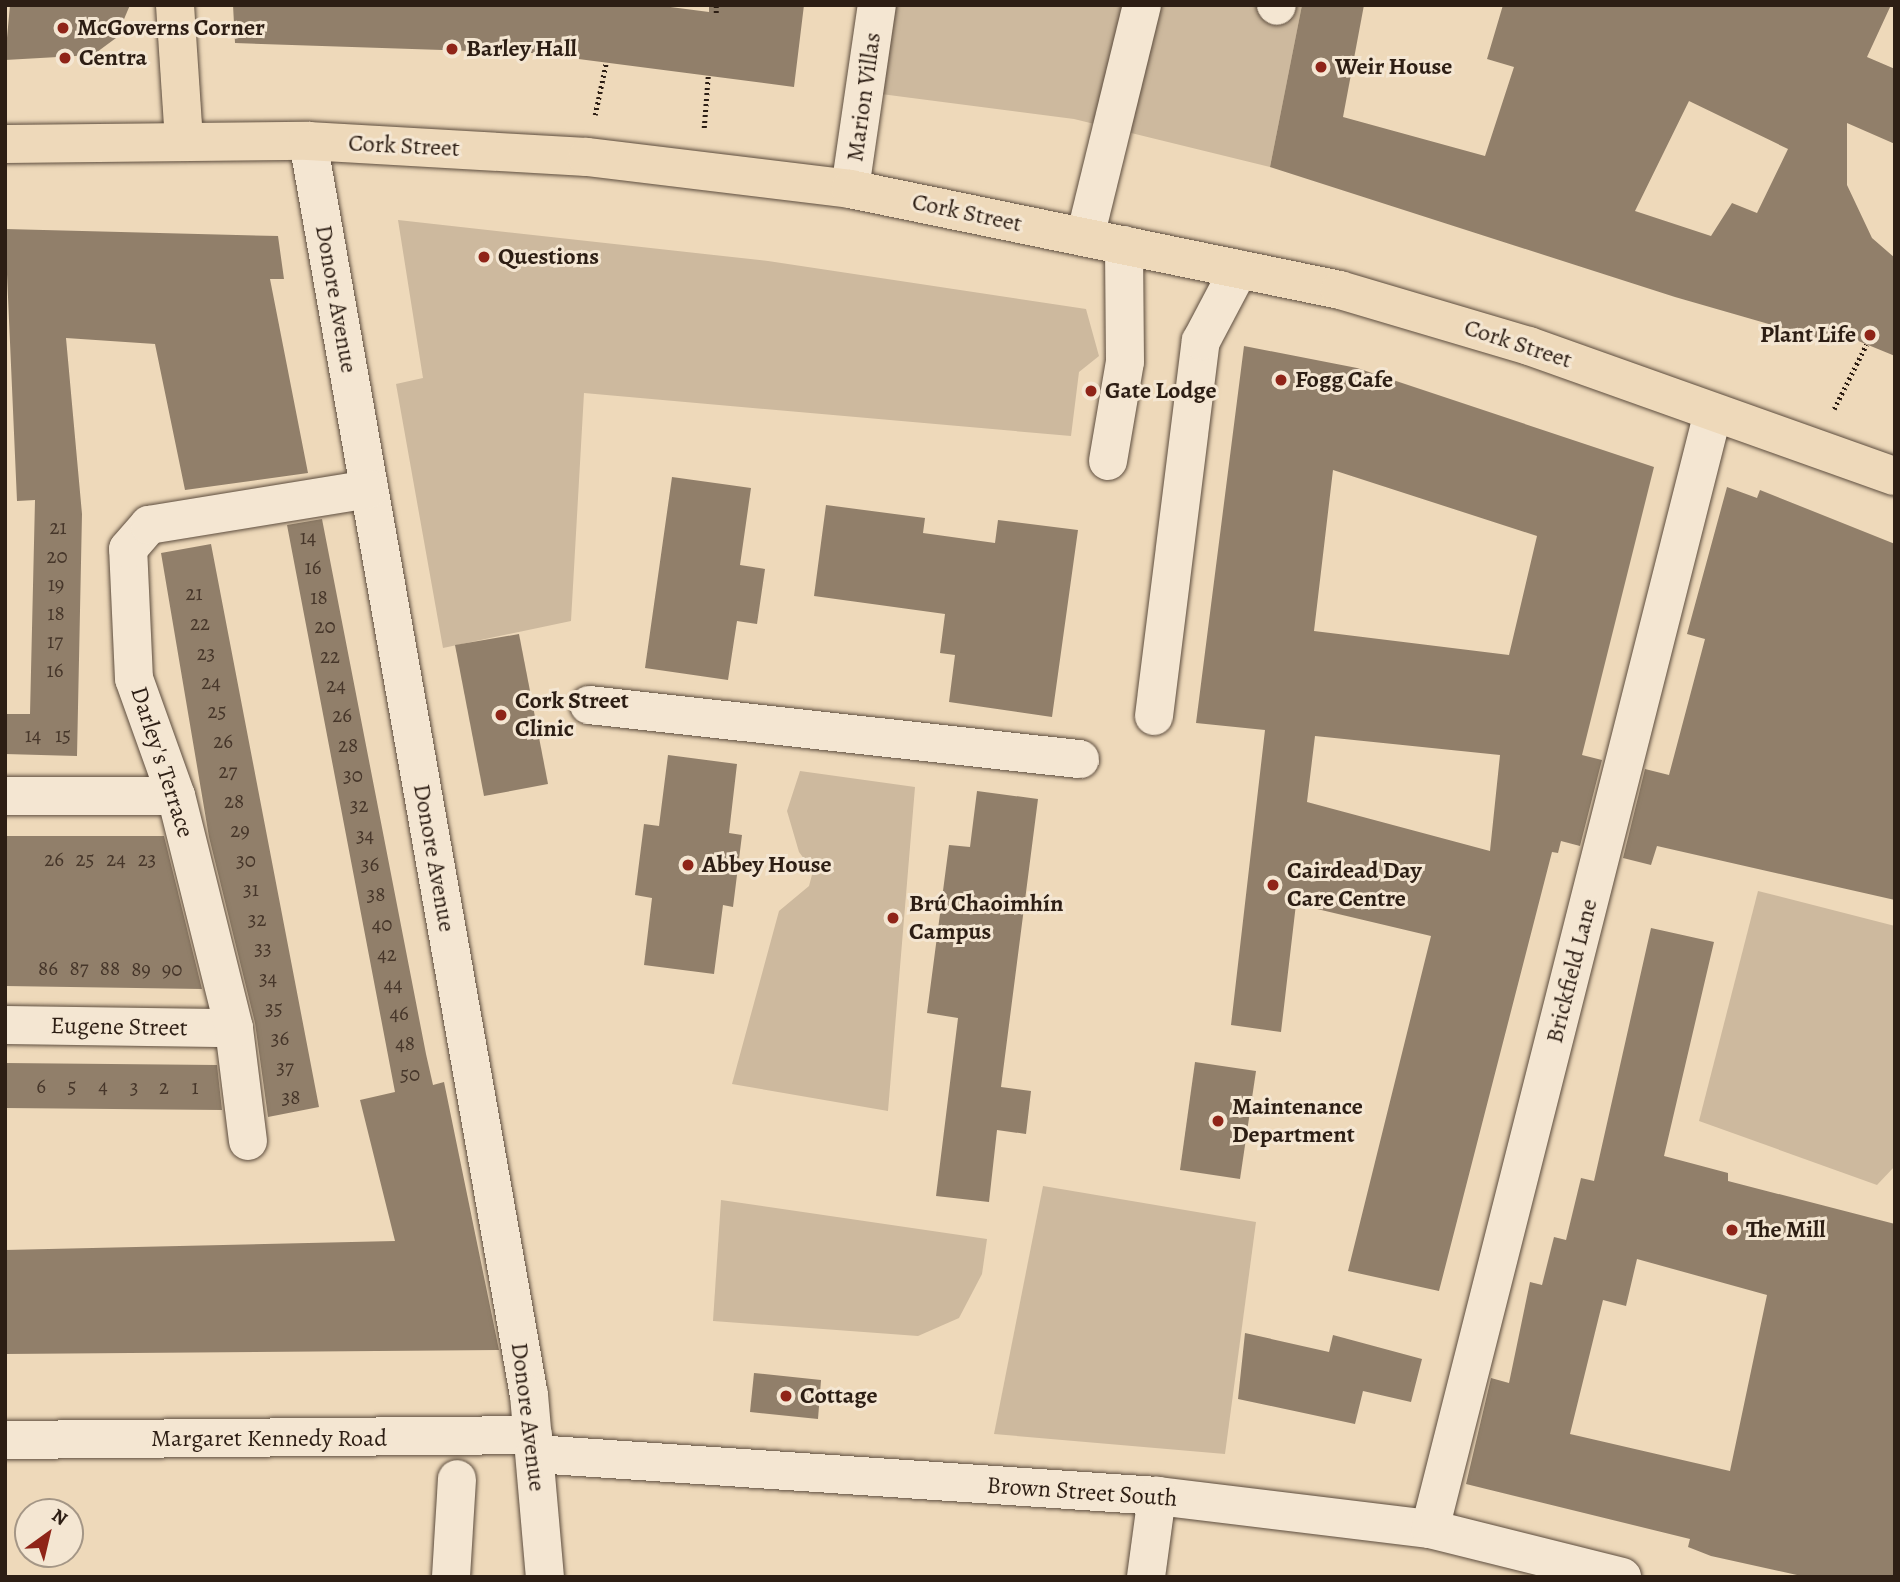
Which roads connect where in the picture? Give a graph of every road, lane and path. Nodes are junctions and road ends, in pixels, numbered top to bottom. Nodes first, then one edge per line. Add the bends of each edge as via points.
1 (175, 5) edge
2 (716, 5) edge
3 (877, 5) edge
4 (1142, 5) edge
5 (716, 13) dead end
6 (308, 141) junction
7 (184, 142) junction
8 (5, 144) edge
9 (850, 189) junction
10 (1085, 237) junction
11 (1124, 245) junction
12 (1239, 269) junction
13 (1866, 345) dead end
14 (1713, 412) junction
15 (1815, 448) junction
16 (1108, 461) dead end
17 (1895, 476) edge
18 (369, 489) junction
19 (589, 705) dead end
20 (1154, 716) dead end
21 (1080, 759) dead end
22 (5, 796) edge
23 (176, 796) junction
24 (5, 1025) edge
25 (234, 1028) junction
26 (248, 1141) dead end
27 (5, 1440) edge
28 (534, 1445) junction
29 (457, 1479) dead end
30 (1157, 1496) junction
31 (1430, 1529) junction
32 (451, 1577) edge
33 (545, 1577) edge
34 (1146, 1577) edge
35 (1622, 1577) edge

1 - 7 main road
2 - 5 path
3 - 9 street, Marion Villas
4 - 10 street
6 - 7 main road, Cork Street
6 - 9 main road, Cork Street via 587,157
6 - 18 street, Donore Avenue
7 - 8 main road, Cork Street
9 - 10 main road, Cork Street
10 - 11 main road, Cork Street
11 - 12 main road, Cork Street
11 - 16 street via 1125,362
12 - 14 main road, Cork Street via 1340,290 1529,346
12 - 20 street via 1201,341
13 - 15 path
14 - 15 main road, Cork Street
14 - 31 street, Brickfield Lane
15 - 17 main road, Cork Street
18 - 23 street, Darley's Terrace via 149,525 128,549 134,679
18 - 28 street, Donore Avenue
19 - 21 street
22 - 23 street
23 - 25 street, Darley's Terrace
24 - 25 street, Eugene Street
25 - 26 street, Darley's Terrace
27 - 28 street, Margaret Kennedy Road
28 - 30 street, Brown Street South
28 - 33 street, Donore Avenue
29 - 32 street
30 - 31 street, Brown Street South
30 - 34 street
31 - 35 street, Brown Street South

